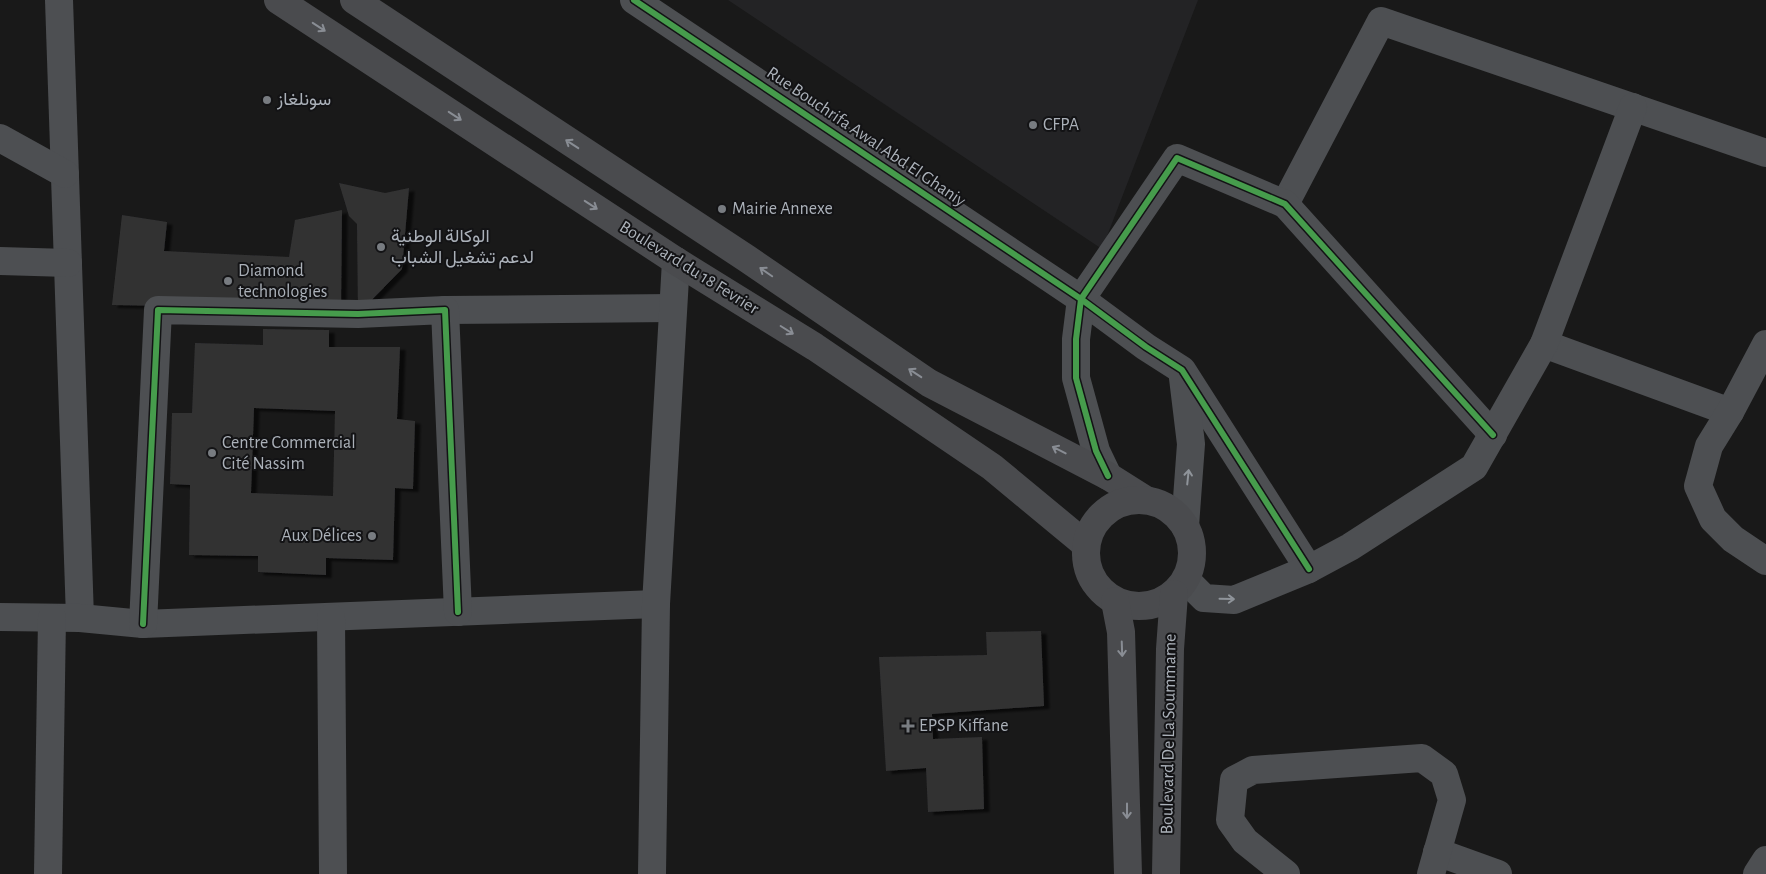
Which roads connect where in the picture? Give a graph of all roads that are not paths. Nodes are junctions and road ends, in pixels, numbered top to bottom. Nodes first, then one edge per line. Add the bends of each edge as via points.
1 (59, 0) edge
2 (278, 0) edge
3 (354, 0) edge
4 (634, 0) edge
5 (1633, 107) junction
6 (0, 138) edge
7 (1766, 153) edge
8 (65, 174) junction
9 (1285, 204) junction
10 (0, 261) edge
11 (676, 261) junction
12 (68, 264) junction
13 (1081, 299) junction
14 (673, 308) junction
15 (446, 310) junction
16 (1544, 344) junction
17 (1766, 344) edge
18 (1182, 370) junction
19 (1730, 412) junction
20 (1492, 435) junction
21 (1108, 476) junction
22 (1146, 500) junction
23 (1185, 526) junction
24 (1086, 552) junction
25 (1766, 561) edge
26 (1309, 569) junction
27 (1180, 587) junction
28 (1115, 601) junction
29 (656, 604) junction
30 (458, 612) junction
31 (0, 616) edge
32 (52, 618) junction
33 (80, 618) junction
34 (331, 618) junction
35 (143, 624) junction
36 (1766, 860) edge
37 (1434, 863) edge
38 (48, 874) edge
39 (333, 874) edge
40 (652, 874) edge
41 (1128, 874) edge
42 (1166, 874) edge
43 (1286, 874) edge
44 (1498, 874) edge
45 (1757, 874) edge

1 - 8 street
2 -> 11 main road, Boulevard du 18 Fevrier
21 -> 3 main road, Boulevard du 18 Fevrier via 929,383 746,258
4 - 13 street, Rue Bouchrifa Awal Abd El Ghaniy
5 - 7 street
5 - 9 street via 1380,21
5 - 16 street
6 - 8 street
8 - 12 street
9 - 13 street via 1177,158
9 - 20 street
10 - 12 street
11 - 14 street
11 -> 24 main road, Boulevard du 18 Fevrier via 815,347 992,467 1085,544
12 - 33 street
13 - 18 street, Rue Bouchrifa Awal Abd El Ghaniy
13 - 21 street via 1076,378 1096,451
14 - 15 street
14 - 29 street
15 - 30 street
15 - 35 street via 358,314 158,310
16 - 19 street
16 - 20 street
17 - 19 street
23 -> 18 street via 1191,444
18 - 26 street
19 - 25 street via 1709,446 1698,486 1713,519 1733,539
20 - 26 street via 1474,467 1350,547
21 - 22 main road, Boulevard du 18 Fevrier
22 - 23 main road via 1175,513
22 - 24 main road via 1130,500 1103,514 1093,526
23 - 27 main road via 1193,553 1191,567
24 - 28 main road via 1094,581
27 -> 26 street via 1204,598 1234,600
27 - 28 main road via 1160,602 1145,606
27 - 42 main road, Boulevard De La Soummame via 1170,650
28 -> 41 main road via 1121,632
29 - 30 street
29 - 40 street
30 - 34 street
31 - 32 street
32 - 33 street
32 - 38 street
33 - 35 street
34 - 35 street
34 - 39 street
36 - 45 street
37 - 43 street via 1452,800 1444,774 1422,758 1253,770 1234,780 1230,820 1246,841
37 - 44 street

